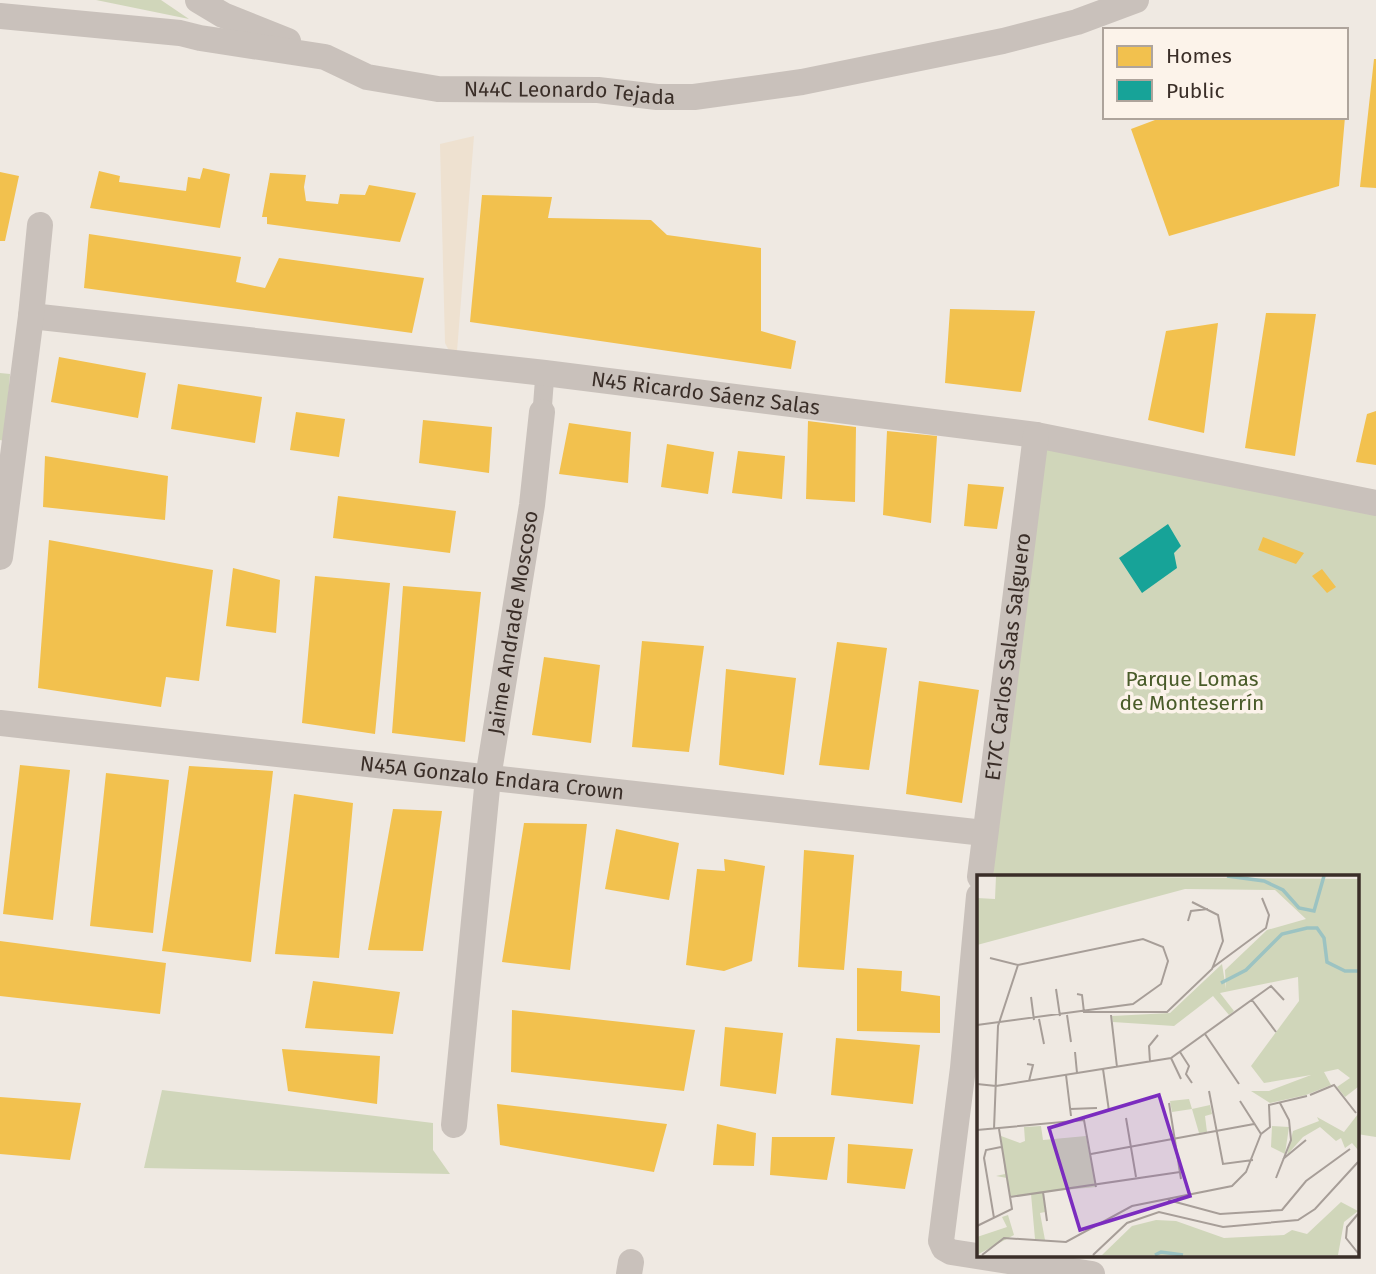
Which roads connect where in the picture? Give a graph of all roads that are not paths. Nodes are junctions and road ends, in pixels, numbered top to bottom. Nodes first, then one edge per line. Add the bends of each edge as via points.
1 (198, 0) edge
2 (1136, 0) edge
3 (0, 16) edge
4 (326, 57) junction
5 (40, 225) dead end
6 (31, 316) junction
7 (545, 373) junction
8 (542, 412) joint
9 (1036, 435) junction
10 (1376, 503) edge
11 (0, 557) edge
12 (0, 723) edge
13 (488, 778) junction
14 (984, 833) junction
15 (980, 875) edge
16 (977, 918) edge
17 (454, 1125) dead end
18 (1092, 1274) edge

1 - 4 street via 223,15
2 - 4 street, N44C Leonardo Tejada via 1077,22 1003,41 802,82 694,97 598,90 438,89 367,77
3 - 4 street, N44C Leonardo Tejada via 180,33
5 - 6 street
6 - 7 street, N45 Ricardo Sáenz Salas
6 - 11 street
7 - 8 street
7 - 9 street, N45 Ricardo Sáenz Salas
8 - 13 street, Jaime Andrade Moscoso via 532,505
9 - 10 street, N45 Ricardo Sáenz Salas
9 - 14 street, E17C Carlos Salas Salguero
12 - 13 street, N45A Gonzalo Endara Crown
13 - 14 street, N45A Gonzalo Endara Crown
13 - 17 street, Jaime Andrade Moscoso
14 - 15 street, E17C Carlos Salas Salguero
16 - 18 street via 941,1241 951,1252

